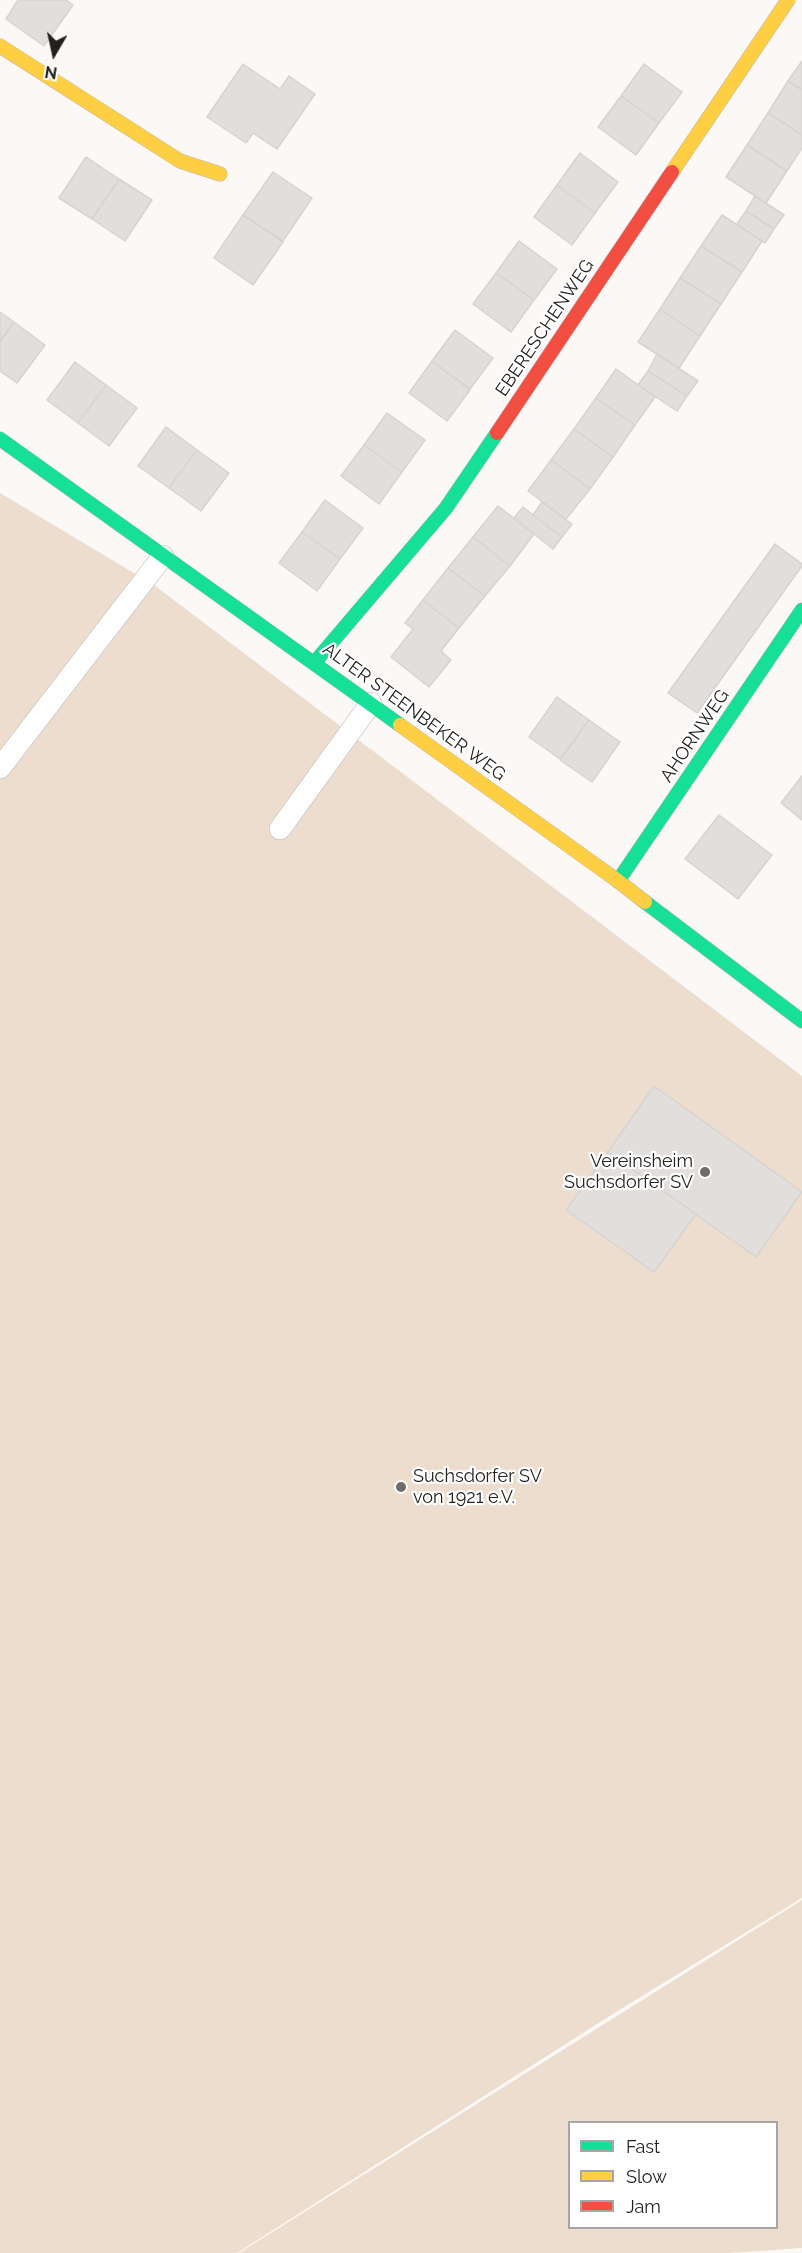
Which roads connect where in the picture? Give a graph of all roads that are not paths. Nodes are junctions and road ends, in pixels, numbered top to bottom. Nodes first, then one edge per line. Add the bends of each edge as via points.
1 (788, 0) edge
2 (0, 46) edge
3 (220, 174) dead end
4 (0, 439) edge
5 (163, 556) junction
6 (802, 610) edge
7 (315, 662) junction
8 (371, 703) junction
9 (0, 768) edge
10 (280, 829) dead end
11 (618, 881) junction
12 (802, 1021) edge

1 - 7 street, EBERESCHENWEG via 446,508
2 - 3 street via 180,161
4 - 5 street, ALTER STEENBEKER WEG
5 - 7 street, ALTER STEENBEKER WEG
5 - 9 lane
6 - 11 street, AHORNWEG
7 - 8 street, ALTER STEENBEKER WEG
8 - 10 lane
8 - 11 street, ALTER STEENBEKER WEG
11 - 12 street, ALTER STEENBEKER WEG

